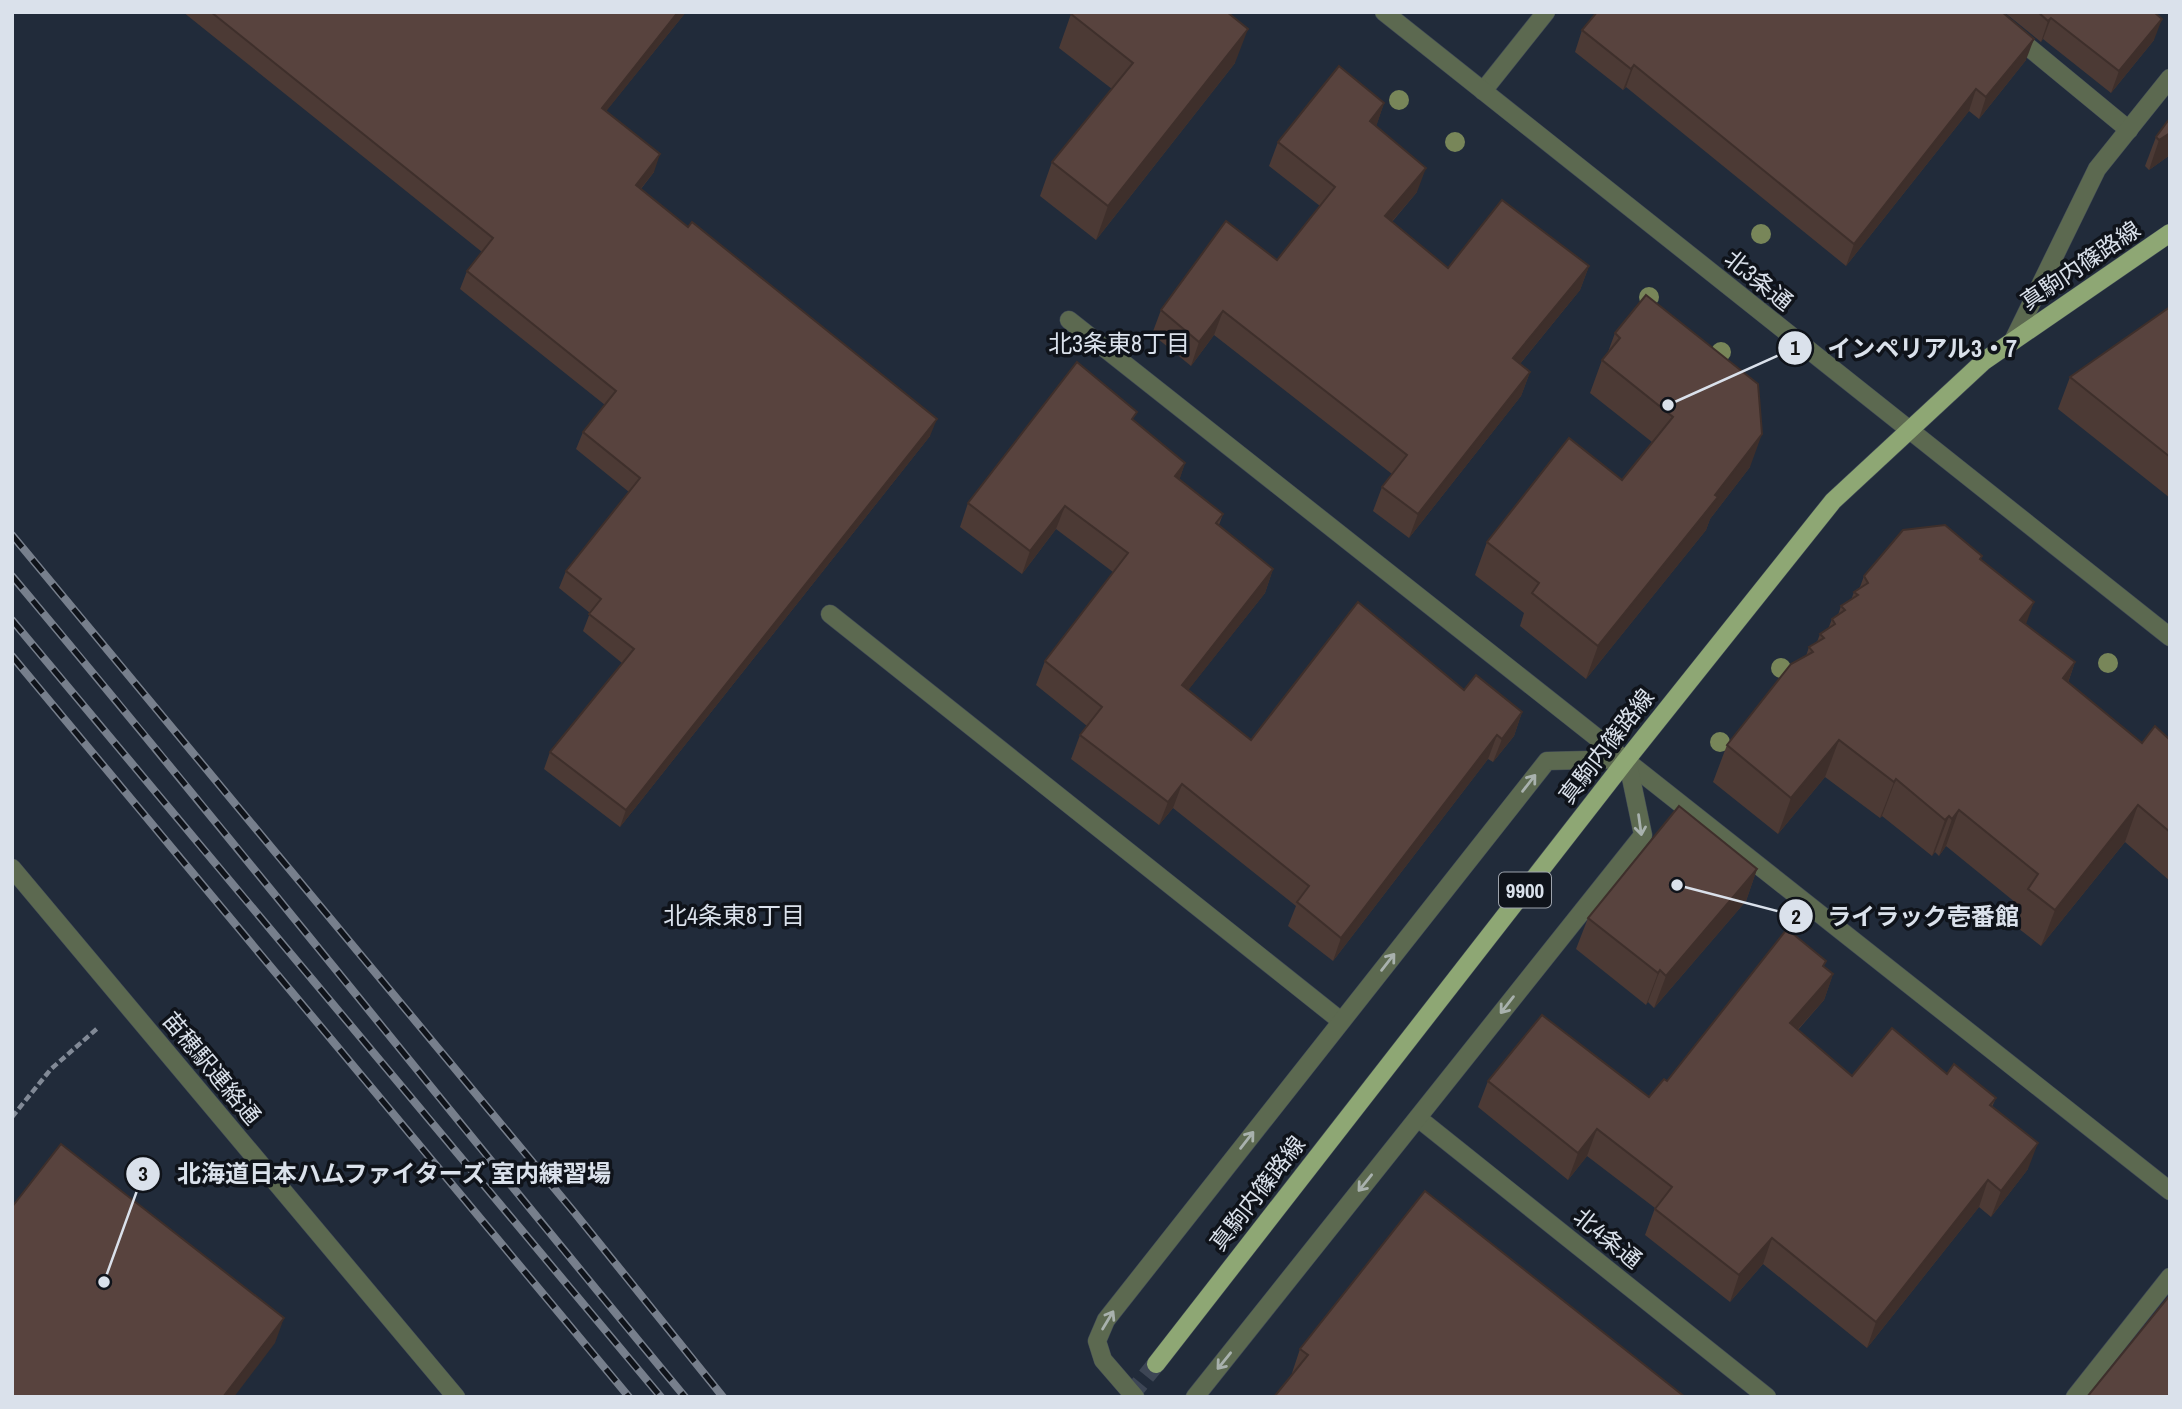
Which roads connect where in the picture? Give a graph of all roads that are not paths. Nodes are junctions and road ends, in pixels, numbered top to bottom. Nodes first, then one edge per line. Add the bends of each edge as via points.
1 (1384, 12) edge
2 (1546, 12) edge
3 (1986, 12) edge
4 (2170, 78) edge
5 (1483, 91) junction
6 (2129, 130) junction
7 (2170, 233) edge
8 (1069, 320) dead end
9 (2013, 341) junction
10 (1908, 429) junction
11 (830, 614) dead end
12 (2170, 637) edge
13 (1627, 758) junction
14 (12, 867) edge
15 (1341, 1021) junction
16 (1418, 1118) junction
17 (2170, 1191) edge
18 (2170, 1277) edge
19 (1156, 1364) tunnel mouth
20 (456, 1397) edge
21 (1135, 1397) edge
22 (1195, 1397) edge
23 (1767, 1397) edge
24 (2075, 1397) edge

1 - 5 street, 北3条通
2 - 5 street
3 - 6 street
4 - 6 street
5 - 10 street, 北3条通
6 - 9 street via 2097,169
7 - 9 main road, 真駒内篠路線 / 9900
8 - 13 street
9 - 10 main road, 真駒内篠路線 / 9900
10 - 12 street, 北3条通
10 - 13 main road, 真駒内篠路線 / 9900 via 1833,501
11 - 15 street
15 -> 13 street via 1547,761
13 -> 16 street via 1643,835
13 - 17 street
13 - 19 main road, 真駒内篠路線 / 9900
14 - 20 street, 苗穂駅連絡通
21 -> 15 street via 1103,1360 1097,1341 1106,1320
16 -> 22 street
16 - 23 street, 北4条通
18 - 24 street

